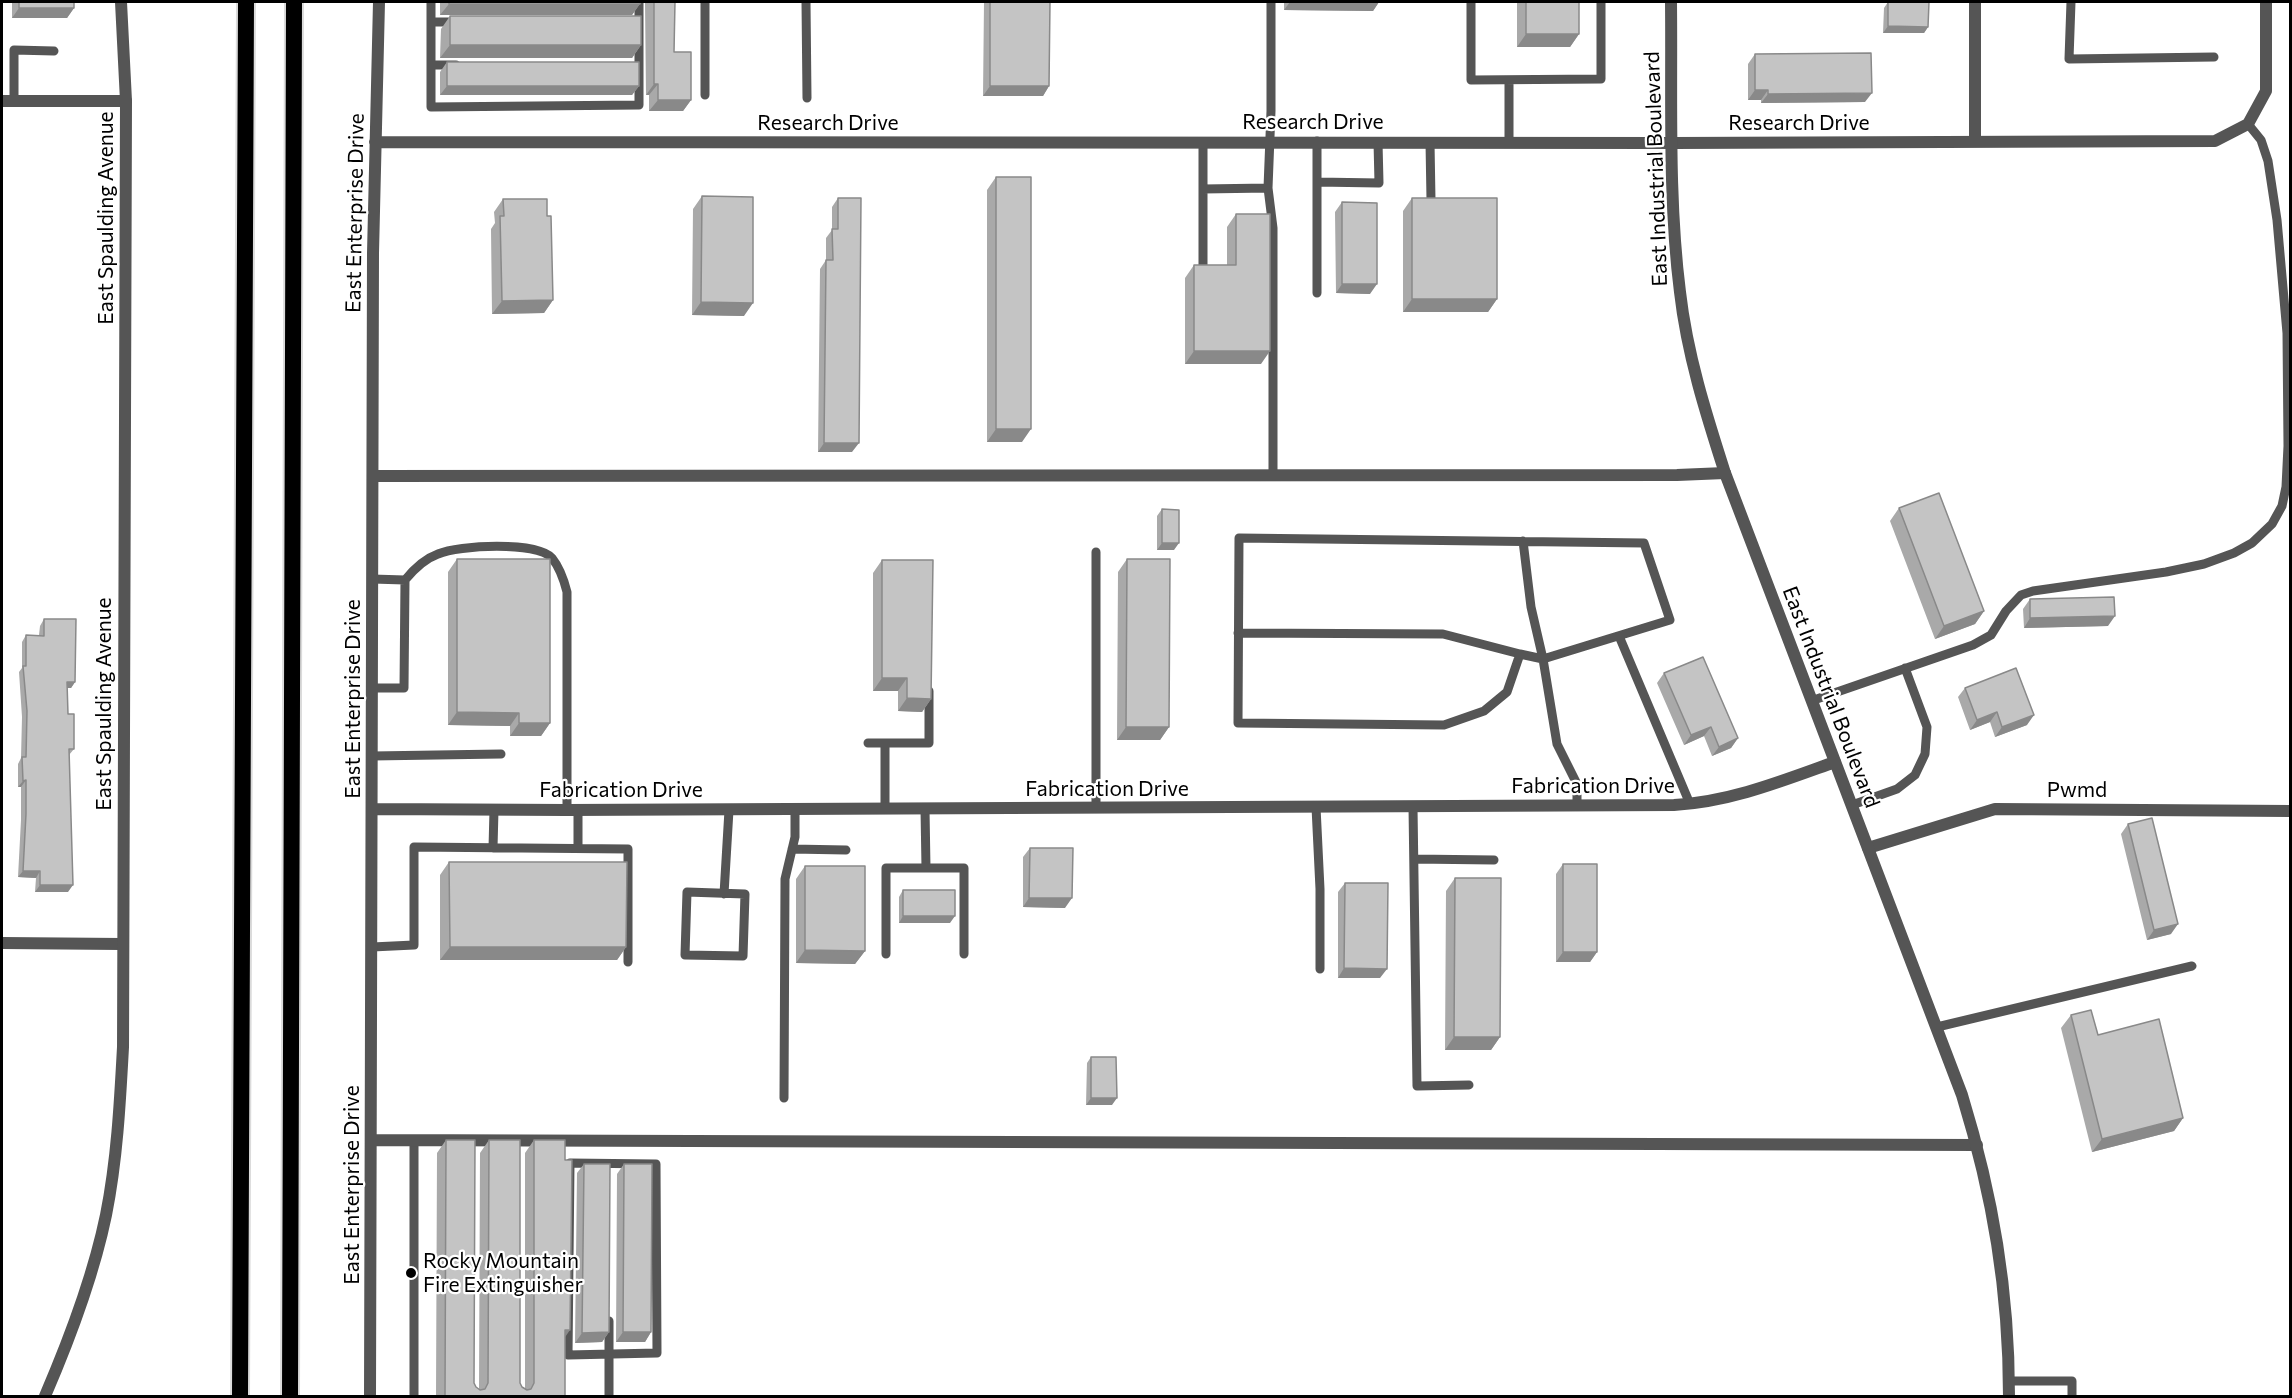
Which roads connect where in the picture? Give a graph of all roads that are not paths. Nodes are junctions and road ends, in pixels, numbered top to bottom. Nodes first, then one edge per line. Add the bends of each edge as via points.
1 (121, 2) edge
2 (246, 2) edge
3 (294, 2) edge
4 (379, 2) edge
5 (431, 2) edge
6 (639, 2) edge
7 (705, 2) edge
8 (807, 2) edge
9 (1271, 2) edge
10 (1471, 2) edge
11 (1601, 2) edge
12 (1671, 2) edge
13 (1976, 2) edge
14 (2071, 2) edge
15 (2266, 2) edge
16 (431, 22) junction
17 (466, 22) edge
18 (627, 22) edge
19 (639, 22) junction
20 (54, 51) dead end
21 (2214, 57) dead end
22 (431, 65) junction
23 (466, 65) edge
24 (627, 65) edge
25 (639, 65) junction
26 (1509, 80) junction
27 (705, 95) dead end
28 (807, 98) dead end
29 (8, 101) edge
30 (126, 101) junction
31 (2248, 124) junction
32 (1268, 141) junction
33 (1317, 141) junction
34 (375, 142) junction
35 (1203, 142) junction
36 (1378, 142) junction
37 (1430, 142) junction
38 (1509, 142) junction
39 (1975, 142) junction
40 (1673, 143) junction
41 (1317, 182) junction
42 (1268, 188) junction
43 (1203, 189) junction
44 (1431, 200) edge
45 (1203, 266) edge
46 (1317, 293) dead end
47 (2289, 423) edge
48 (1725, 473) junction
49 (373, 476) junction
50 (1273, 476) junction
51 (1523, 542) junction
52 (1096, 552) dead end
53 (372, 579) junction
54 (405, 580) junction
55 (1238, 633) junction
56 (1619, 636) junction
57 (1520, 654) junction
58 (1543, 659) junction
59 (1905, 669) junction
60 (928, 676) edge
61 (372, 688) junction
62 (1811, 701) junction
63 (868, 743) dead end
64 (885, 743) junction
65 (501, 754) dead end
66 (372, 756) junction
67 (1835, 762) junction
68 (1690, 804) junction
69 (1852, 805) junction
70 (1577, 806) junction
71 (1316, 807) junction
72 (1413, 807) junction
73 (1096, 808) junction
74 (372, 809) junction
75 (885, 809) junction
76 (925, 809) junction
77 (494, 810) junction
78 (573, 810) junction
79 (729, 810) junction
80 (795, 810) junction
81 (2290, 811) edge
82 (493, 848) junction
83 (578, 848) junction
84 (1868, 848) junction
85 (792, 849) junction
86 (846, 850) dead end
87 (1414, 859) junction
88 (1494, 860) dead end
89 (926, 868) junction
90 (724, 894) junction
91 (2, 943) edge
92 (122, 944) junction
93 (372, 946) junction
94 (886, 954) dead end
95 (964, 954) dead end
96 (628, 962) edge
97 (2192, 966) dead end
98 (1320, 969) dead end
99 (1937, 1027) junction
100 (1469, 1085) dead end
101 (784, 1098) dead end
102 (371, 1140) junction
103 (414, 1140) junction
104 (1977, 1145) junction
105 (610, 1163) junction
106 (609, 1175) edge
107 (609, 1306) edge
108 (609, 1354) junction
109 (2009, 1381) junction
110 (45, 1396) edge
111 (240, 1396) edge
112 (290, 1396) edge
113 (370, 1396) edge
114 (414, 1396) edge
115 (609, 1396) edge
116 (2009, 1396) edge
117 (2072, 1396) edge

1 - 30 street, East Spaulding Avenue
2 - 111 highway
3 - 112 highway
4 - 34 street, East Enterprise Drive
5 - 16 lane
6 - 19 lane
7 - 27 lane
8 - 28 lane
9 - 32 lane
10 - 26 lane via 1471,80
11 - 26 lane via 1601,79
12 - 40 street, East Industrial Boulevard
13 - 39 street
14 - 21 lane via 2069,59
15 - 31 street via 2266,91
16 - 17 lane
16 - 22 lane
18 - 19 lane
19 - 25 lane
20 - 29 lane via 14,50
22 - 23 lane
22 - 25 lane via 431,107 639,105
24 - 25 lane
26 - 38 lane
29 - 30 street
30 - 92 street, East Spaulding Avenue
31 - 39 street, Research Drive via 2215,141
31 - 47 lane via 2261,140 2268,161 2277,220 2287,333
32 - 33 street, Research Drive
32 - 35 street, Research Drive
32 - 42 lane
33 - 36 street, Research Drive
33 - 41 lane
34 - 35 street, Research Drive
34 - 49 street, East Enterprise Drive
35 - 43 lane
36 - 37 street, Research Drive
36 - 41 lane via 1379,183
37 - 38 street, Research Drive
37 - 44 lane
38 - 40 street, Research Drive
39 - 40 street, Research Drive
40 - 48 street, East Industrial Boulevard via 1680,294 1699,391
41 - 46 lane
42 - 43 lane
42 - 50 lane via 1273,228
43 - 45 lane
47 - 59 lane via 2282,506 2272,525 2252,543 2204,564 2021,595 1990,635
48 - 50 street
48 - 62 street, East Industrial Boulevard
49 - 50 street
49 - 53 street, East Enterprise Drive
51 - 55 lane via 1239,538
51 - 56 lane via 1644,543 1670,620
51 - 58 lane via 1531,607
52 - 73 lane
53 - 54 lane
53 - 61 street, East Enterprise Drive
54 - 61 lane via 404,688
54 - 78 lane via 417,566 460,548 524,547 550,556 562,574 567,592
55 - 57 lane via 1443,634
55 - 57 lane via 1238,723 1444,725 1484,711 1507,692
56 - 58 lane
56 - 68 lane
57 - 58 lane
58 - 70 lane via 1557,744 1576,784
59 - 62 lane
59 - 69 lane via 1927,728 1925,754 1915,775 1897,789
60 - 64 lane via 929,743
61 - 66 street, East Enterprise Drive
62 - 67 street, East Industrial Boulevard
63 - 64 lane
64 - 75 lane
65 - 66 lane
66 - 74 street, East Enterprise Drive
67 - 68 street, Fabrication Drive via 1764,788
67 - 69 street, East Industrial Boulevard
68 - 70 street, Fabrication Drive
69 - 84 street, East Industrial Boulevard
70 - 72 street, Fabrication Drive
71 - 72 street, Fabrication Drive
71 - 73 street, Fabrication Drive
71 - 98 lane
72 - 87 lane
73 - 76 street, Fabrication Drive
74 - 77 street, Fabrication Drive
74 - 93 street, East Enterprise Drive
75 - 76 street, Fabrication Drive
75 - 80 street, Fabrication Drive
76 - 89 lane
77 - 78 street, Fabrication Drive
77 - 82 lane
78 - 79 street, Fabrication Drive
78 - 83 lane
79 - 80 street, Fabrication Drive
79 - 90 lane
80 - 85 lane
81 - 84 street, Pwmd via 1995,809
82 - 83 lane
82 - 93 lane via 414,847 414,945
83 - 96 lane via 628,849
84 - 99 street, East Industrial Boulevard
85 - 86 lane
85 - 101 lane via 784,879
87 - 88 lane
87 - 100 lane via 1417,1086
89 - 94 lane via 886,868
89 - 95 lane via 964,868
90 - 90 lane via 687,892 685,955 744,956 745,894
91 - 92 street
92 - 110 street, East Spaulding Avenue via 120,1108 106,1213 78,1315
93 - 102 street, East Enterprise Drive
97 - 99 lane
99 - 104 street, East Industrial Boulevard
102 - 103 street
102 - 113 street, East Enterprise Drive
103 - 104 street via 472,1147
103 - 114 lane
104 - 109 street, East Industrial Boulevard via 1999,1248
105 - 106 lane
105 - 108 lane via 570,1163 568,1355
105 - 108 lane via 656,1164 657,1353
107 - 108 lane
108 - 115 lane
109 - 116 street, East Industrial Boulevard
109 - 117 lane via 2072,1381

